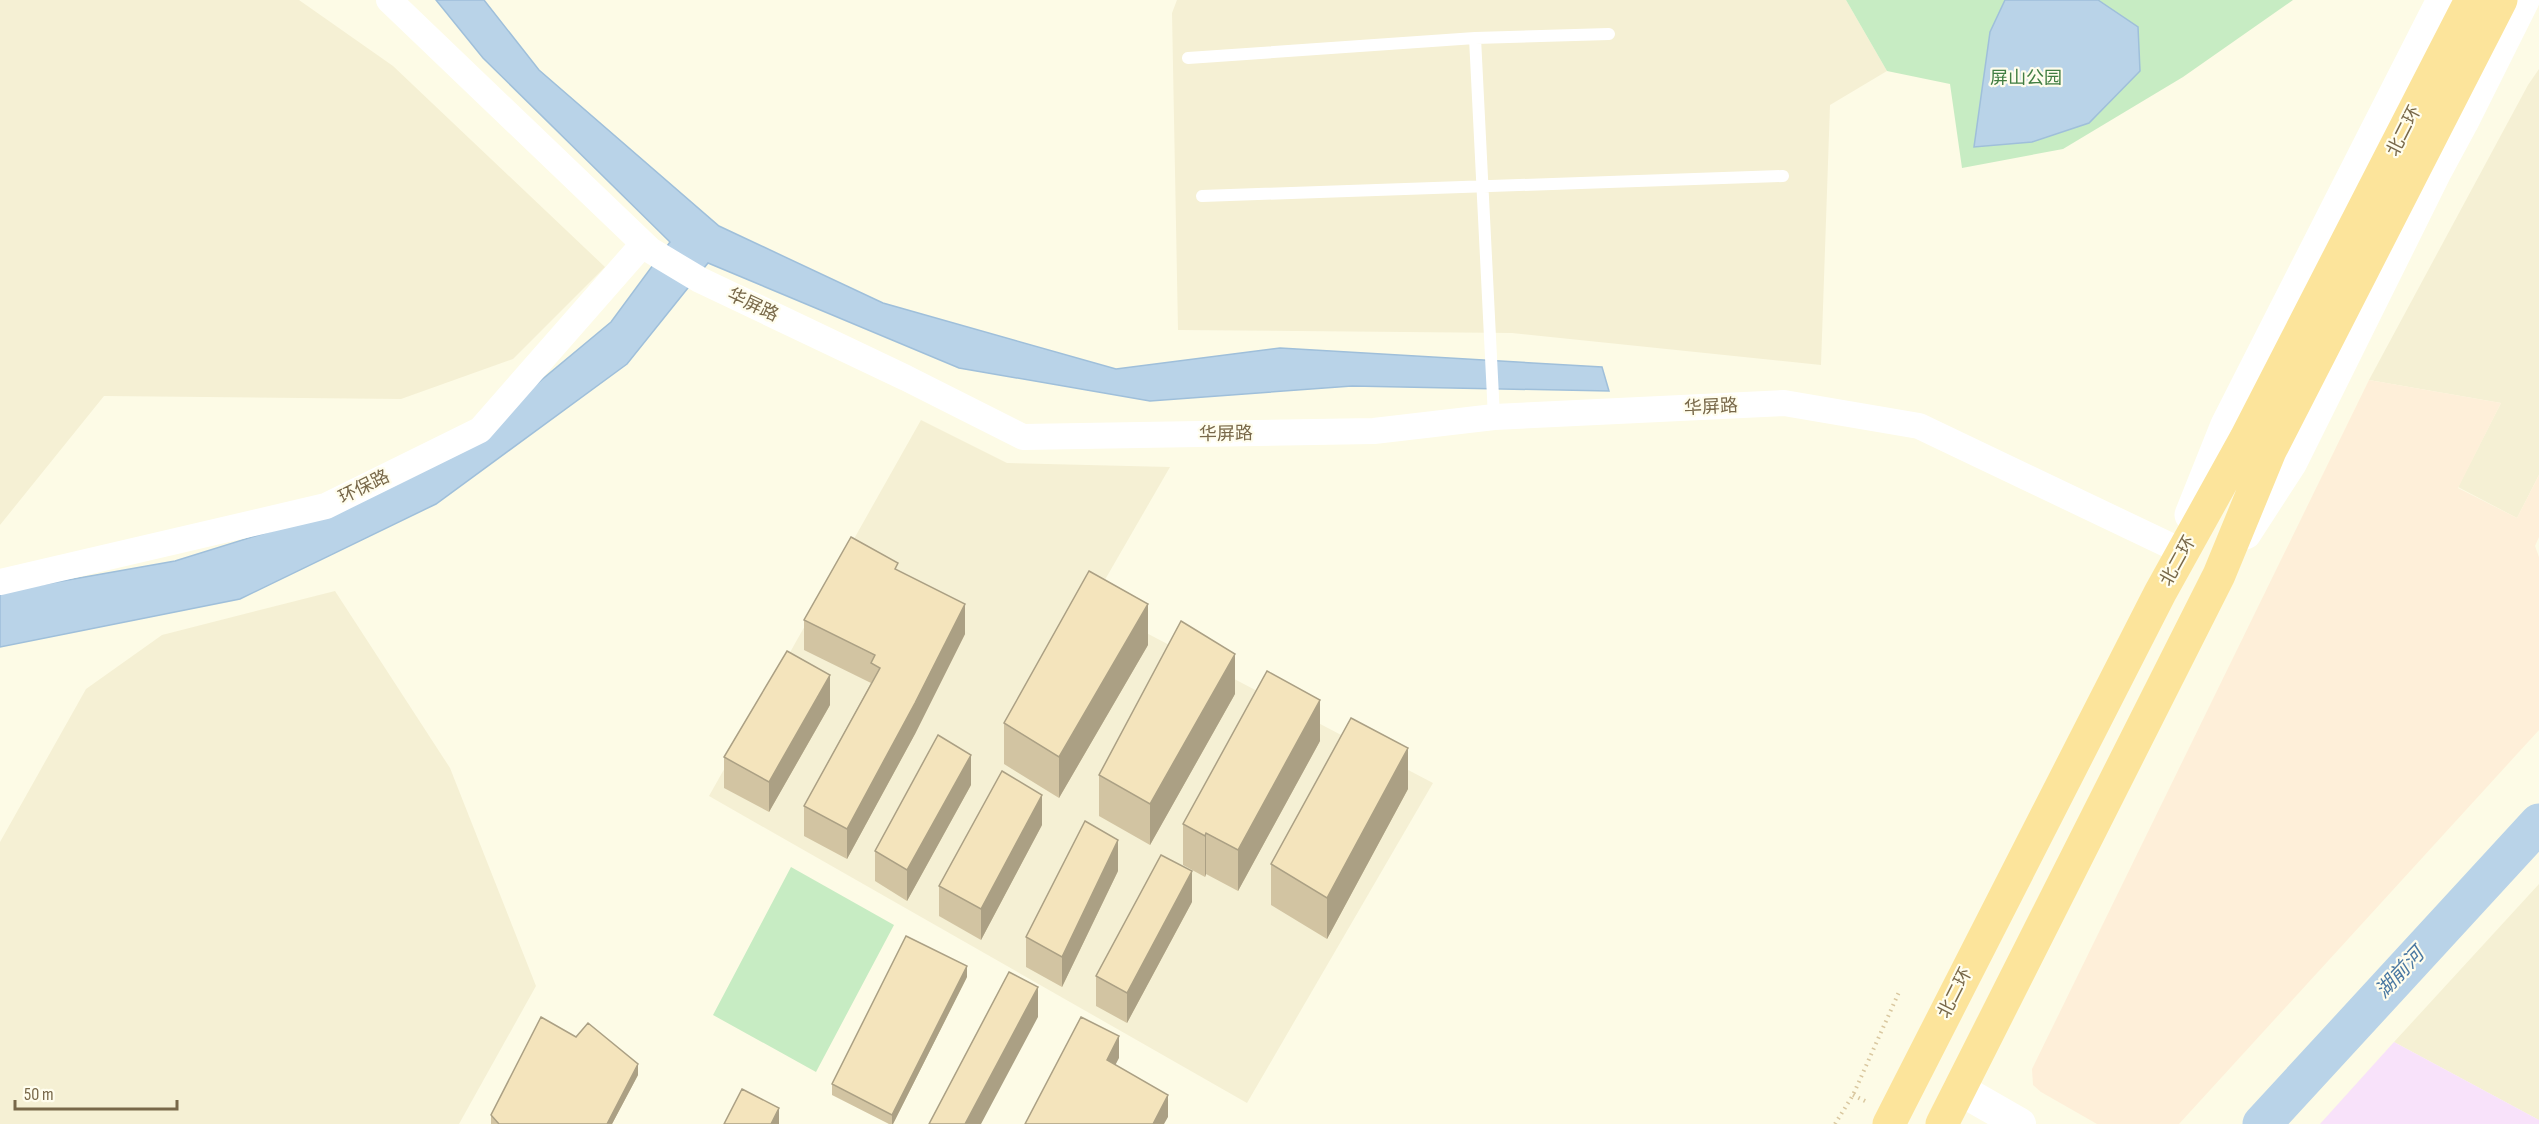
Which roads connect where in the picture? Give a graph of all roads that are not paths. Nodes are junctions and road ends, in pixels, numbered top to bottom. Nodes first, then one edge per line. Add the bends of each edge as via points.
1 (389, 0) edge
2 (2471, 0) edge
3 (2501, 0) edge
4 (2523, 0) edge
5 (2539, 6) edge
6 (2436, 13) edge
7 (1609, 34) dead end
8 (1475, 38) junction
9 (1188, 58) dead end
10 (2493, 59) junction
11 (2435, 172) junction
12 (1784, 177) dead end
13 (1482, 187) junction
14 (1202, 196) dead end
15 (647, 247) junction
16 (1494, 405) junction
17 (2258, 444) junction
18 (2177, 549) junction
19 (2218, 575) junction
20 (0, 582) edge
21 (2160, 592) junction
22 (1959, 1089) junction
23 (1889, 1124) edge
24 (1942, 1124) edge
25 (2019, 1124) edge

1 - 15 street, 华屏路
2 - 17 highway, 北二环
3 - 17 highway, 北二环
4 - 10 main road
5 - 11 main road
6 - 10 main road
6 - 18 main road via 2226,425
7 - 8 lane
8 - 9 lane
8 - 13 lane
10 - 11 main road
11 - 19 main road via 2292,462
12 - 13 lane
13 - 14 lane
13 - 16 lane
15 - 16 street, 华屏路 via 700,280 1023,437 1374,431
15 - 20 street, 环保路 via 480,430 326,506
16 - 18 street, 华屏路 via 1784,403 1919,426
17 - 19 highway, 北二环
17 - 21 highway, 北二环
18 - 21 main road
19 - 22 highway, 北二环
21 - 23 highway, 北二环
22 - 24 highway, 北二环
22 - 25 street

